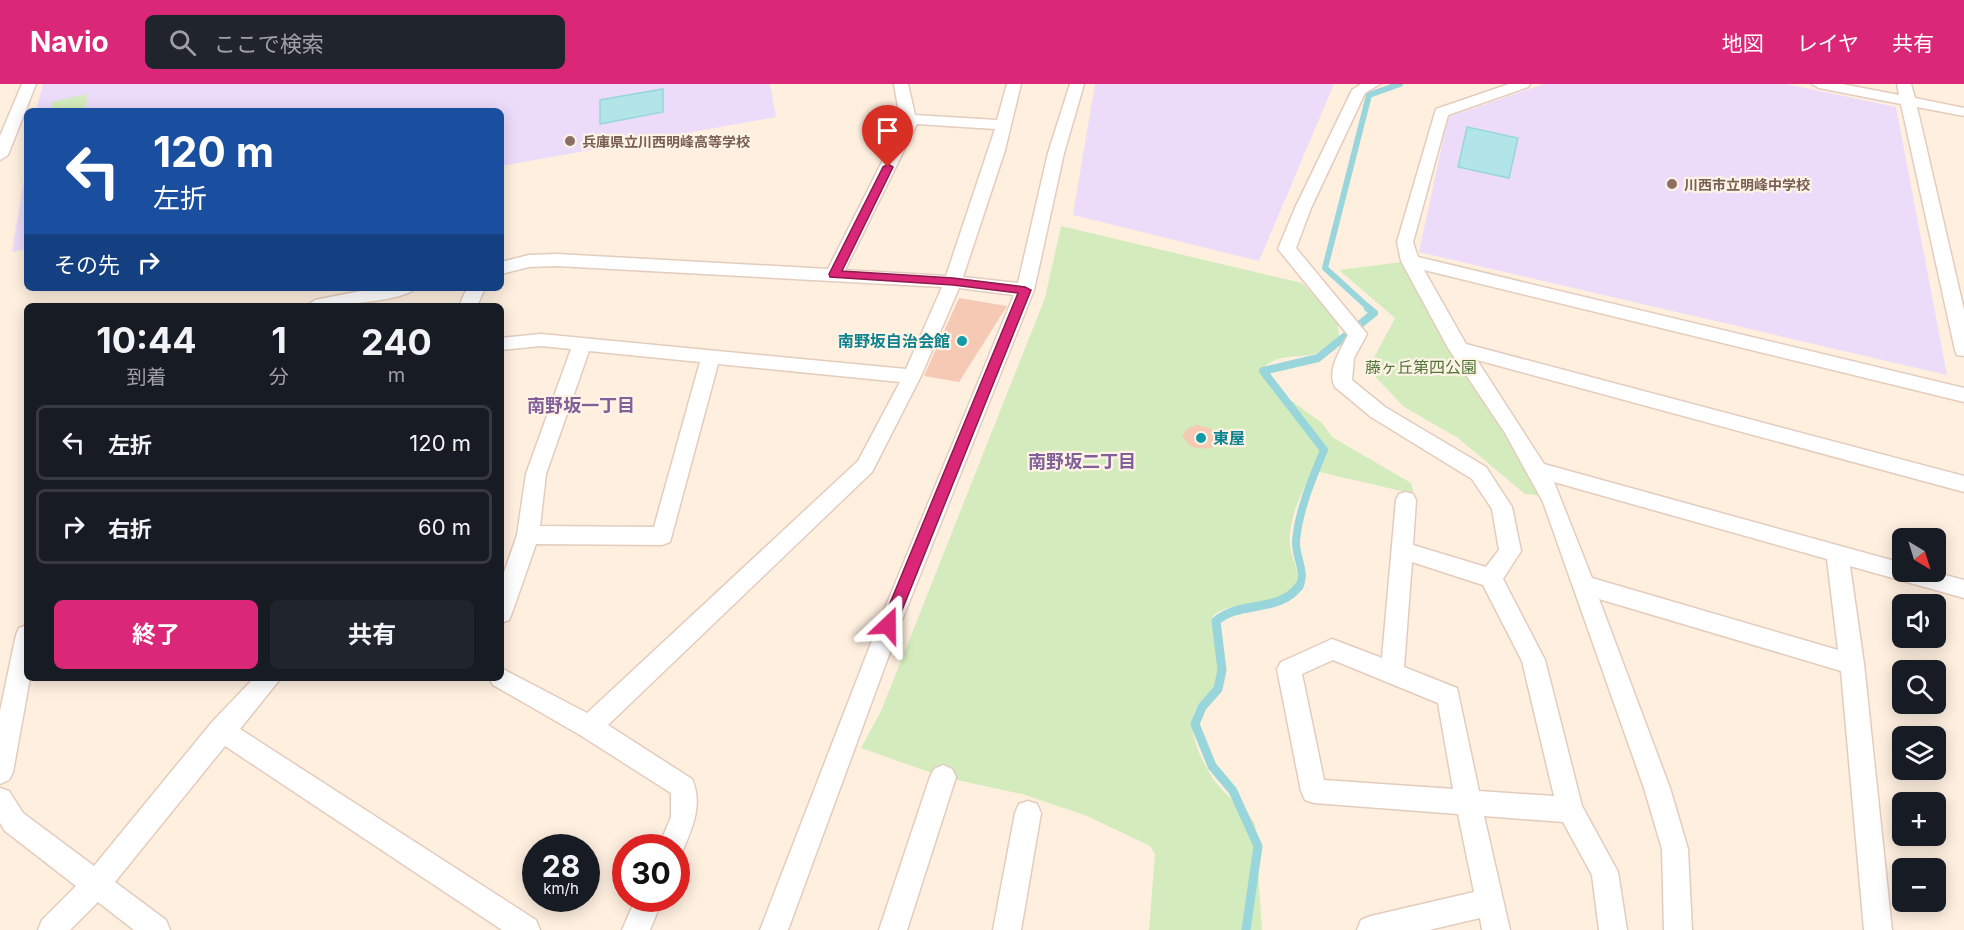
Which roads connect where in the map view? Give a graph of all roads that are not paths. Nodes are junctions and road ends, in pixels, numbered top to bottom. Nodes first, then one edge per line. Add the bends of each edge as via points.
1 (29, 84) edge
2 (901, 84) edge
3 (1014, 84) edge
4 (1077, 84) edge
5 (1373, 84) edge
6 (1523, 84) edge
7 (1819, 84) edge
8 (1904, 84) edge
9 (1908, 102) junction
10 (21, 107) junction
11 (1964, 112) edge
12 (0, 115) edge
13 (908, 119) junction
14 (1003, 125) junction
15 (0, 154) edge
16 (1410, 261) junction
17 (504, 267) edge
18 (834, 274) junction
19 (953, 282) junction
20 (1025, 290) junction
21 (391, 291) edge
22 (330, 303) edge
23 (504, 344) edge
24 (582, 345) junction
25 (1457, 348) junction
26 (1964, 350) edge
27 (710, 358) junction
28 (912, 376) junction
29 (1964, 395) edge
30 (1539, 470) junction
31 (1964, 484) edge
32 (1406, 500) dead end
33 (528, 534) junction
34 (1402, 550) junction
35 (1837, 554) junction
36 (1491, 578) junction
37 (1585, 585) junction
38 (1964, 589) edge
39 (504, 604) edge
40 (24, 652) edge
41 (1852, 664) junction
42 (1392, 673) junction
43 (504, 680) edge
44 (266, 681) edge
45 (589, 727) junction
46 (221, 730) junction
47 (0, 772) edge
48 (943, 777) dead end
49 (0, 800) edge
50 (1468, 802) junction
51 (1570, 810) junction
52 (1028, 813) dead end
53 (677, 834) edge
54 (95, 885) junction
55 (1490, 902) junction
56 (644, 912) edge
57 (52, 930) edge
58 (156, 930) edge
59 (526, 930) edge
60 (636, 930) edge
61 (774, 930) edge
62 (893, 930) edge
63 (1007, 930) edge
64 (1371, 930) edge
65 (1496, 930) edge
66 (1613, 930) edge
67 (1678, 930) edge
68 (1878, 930) edge

1 - 10 street
2 - 13 street
3 - 14 street
4 - 20 street via 1056,153
5 - 36 street via 1359,90 1287,249 1353,328 1342,382 1378,412 1479,473 1502,507 1510,551
6 - 16 street via 1441,112 1405,242
7 - 9 street
8 - 9 street
9 - 11 street
9 - 26 street
10 - 12 street
10 - 15 street
13 - 14 street
13 - 18 street via 909,124
14 - 19 street
16 - 25 street
16 - 29 street
17 - 18 street via 558,260
18 - 19 street
19 - 20 street
19 - 28 street
20 - 61 street via 888,625
21 - 22 street
23 - 24 street via 541,340
24 - 27 street
24 - 33 street via 536,474
25 - 30 street
25 - 31 street
27 - 28 street
27 - 33 street via 663,536
28 - 45 street via 865,466
30 - 35 street
30 - 37 street
32 - 34 street
33 - 39 street
34 - 36 street
34 - 42 street
35 - 38 street
35 - 41 street
36 - 51 street via 1533,660
37 - 41 street
37 - 67 street via 1675,849
40 - 47 street
41 - 68 street
42 - 50 street via 1449,696
42 - 50 street via 1332,649 1289,669 1314,790
43 - 45 street
44 - 46 street
45 - 53 street via 683,787 684,817
46 - 54 street
46 - 59 street
48 - 62 street
49 - 54 street via 14,822
50 - 51 street
50 - 55 street
51 - 66 street via 1605,872
52 - 63 street
54 - 57 street
54 - 58 street
55 - 64 street
55 - 65 street
56 - 60 street

